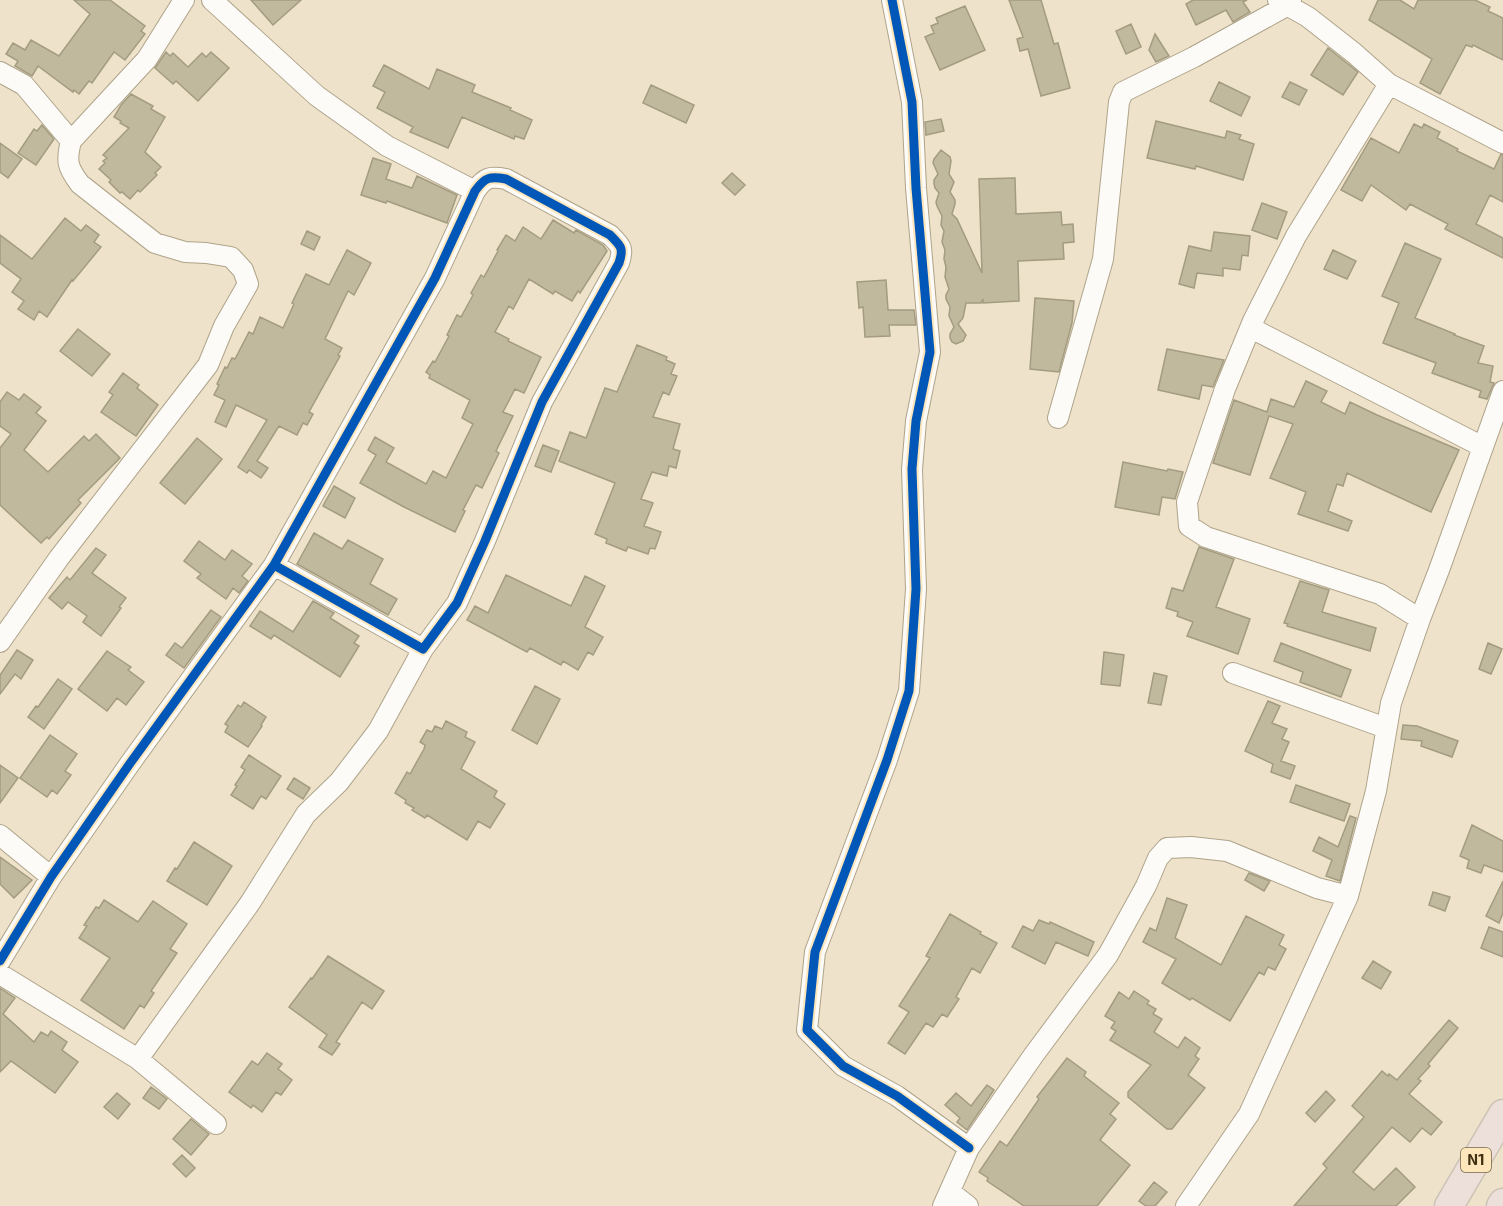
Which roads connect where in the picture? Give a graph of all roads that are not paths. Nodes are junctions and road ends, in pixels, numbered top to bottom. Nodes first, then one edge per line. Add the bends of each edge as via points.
1 (184, 0) edge
2 (212, 0) edge
3 (892, 0) edge
4 (1286, 2) edge
5 (0, 72) edge
6 (1389, 84) junction
7 (71, 141) junction
8 (1503, 143) edge
9 (475, 190) junction
10 (1251, 328) junction
11 (1503, 391) edge
12 (1058, 418) dead end
13 (1483, 447) junction
14 (274, 565) junction
15 (1419, 619) junction
16 (0, 642) edge
17 (423, 649) junction
18 (1233, 673) dead end
19 (1386, 728) junction
20 (0, 836) edge
21 (51, 878) junction
22 (1348, 896) junction
23 (0, 961) edge
24 (0, 974) edge
25 (138, 1059) junction
26 (1503, 1114) edge
27 (216, 1124) dead end
28 (969, 1148) junction
29 (946, 1199) edge
30 (968, 1206) edge
31 (1186, 1206) edge
32 (1449, 1206) edge

1 - 7 street via 147,59
2 - 9 street via 317,96 387,146
3 - 28 street via 912,102 930,352 916,420 912,470 916,589 909,691 815,952 807,1030 843,1066 897,1096
4 - 6 street
4 - 12 street via 1194,57 1123,92 1102,258
5 - 7 street via 24,86
6 - 8 street
6 - 10 street via 1296,236
7 - 16 street via 67,155 70,172 98,199 155,243 185,252 231,257 249,284 224,326 208,365 59,558
9 - 14 street via 435,278
9 - 17 street via 493,176 506,179 610,235 622,252 542,402 457,603
10 - 13 street
10 - 15 street via 1225,389 1187,502 1189,526 1206,537 1380,594
11 - 13 street
13 - 15 street
14 - 17 street
14 - 21 street
15 - 19 street
17 - 25 street via 378,731 339,782 306,814 250,903
18 - 19 street
19 - 22 street via 1376,791
20 - 21 street
21 - 23 street
22 - 28 street via 1317,888 1227,851 1167,849 1158,858 1108,956
22 - 31 street via 1249,1114
24 - 25 street
25 - 27 street
26 - 32 highway, N1
28 - 29 street
29 - 30 street

